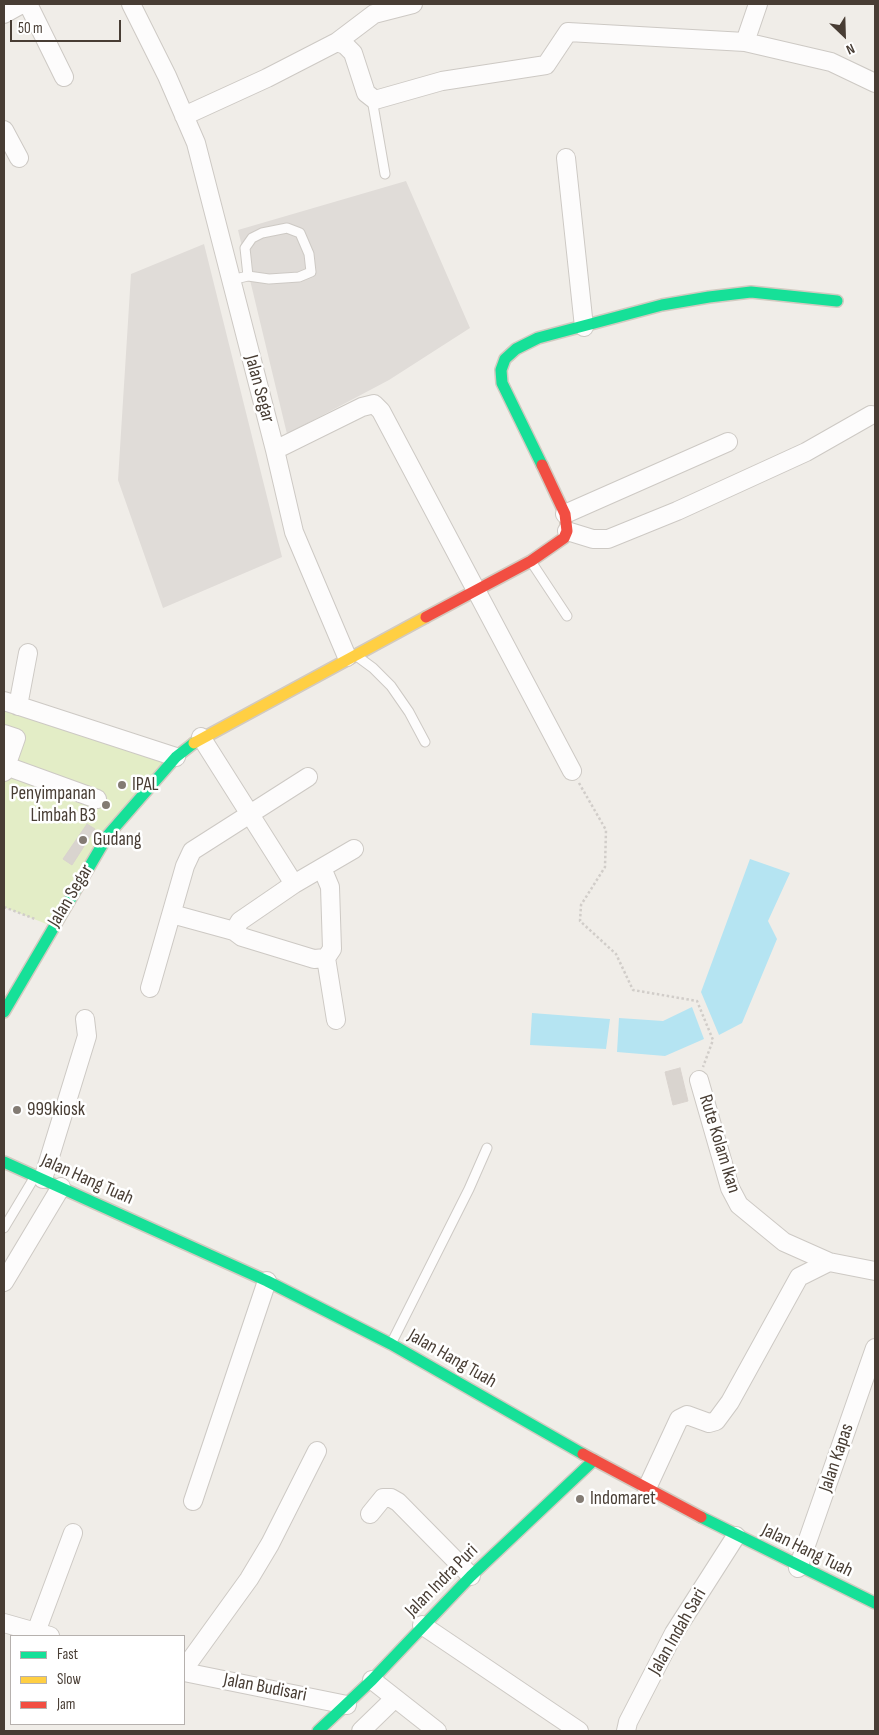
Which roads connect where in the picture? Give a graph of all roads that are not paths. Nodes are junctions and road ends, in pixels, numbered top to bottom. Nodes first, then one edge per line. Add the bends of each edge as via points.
1 (22, 4) edge
2 (28, 4) edge
3 (131, 4) edge
4 (413, 4) edge
5 (758, 4) edge
6 (4, 14) edge
7 (337, 42) junction
8 (746, 42) junction
9 (64, 77) dead end
10 (875, 83) edge
11 (372, 99) junction
12 (184, 116) junction
13 (4, 130) edge
14 (18, 158) dead end
15 (566, 158) dead end
16 (385, 174) dead end
17 (239, 278) junction
18 (837, 301) dead end
19 (584, 327) junction
20 (871, 415) dead end
21 (728, 442) dead end
22 (275, 450) junction
23 (566, 523) junction
24 (531, 561) junction
25 (476, 590) junction
26 (567, 616) dead end
27 (28, 652) dead end
28 (350, 655) junction
29 (11, 703) edge
30 (4, 734) edge
31 (201, 737) junction
32 (425, 742) dead end
33 (176, 757) junction
34 (5, 769) edge
35 (572, 772) road end
36 (308, 777) dead end
37 (97, 799) dead end
38 (251, 814) junction
39 (354, 849) dead end
40 (322, 868) junction
41 (294, 884) junction
42 (172, 914) junction
43 (234, 931) junction
44 (326, 958) junction
45 (150, 988) dead end
46 (4, 1012) edge
47 (85, 1019) dead end
48 (336, 1020) dead end
49 (699, 1080) road end
50 (487, 1148) dead end
51 (4, 1162) edge
52 (39, 1177) junction
53 (61, 1187) junction
54 (4, 1228) edge
55 (829, 1262) junction
56 (875, 1271) edge
57 (266, 1281) junction
58 (4, 1282) edge
59 (391, 1344) junction
60 (875, 1348) edge
61 (316, 1451) dead end
62 (594, 1460) junction
63 (647, 1488) junction
64 (193, 1501) dead end
65 (370, 1514) dead end
66 (73, 1533) dead end
67 (736, 1536) junction
68 (798, 1568) junction
69 (471, 1576) junction
70 (875, 1603) edge
71 (4, 1623) edge
72 (422, 1625) junction
73 (43, 1634) edge
74 (185, 1669) edge
75 (185, 1670) edge
76 (372, 1680) junction
77 (395, 1698) junction
78 (347, 1705) junction
79 (318, 1731) edge
80 (361, 1731) edge
81 (437, 1731) edge
82 (579, 1731) edge
83 (626, 1731) edge

1 - 6 street
2 - 9 street
3 - 12 street, Jalan Segar
4 - 7 street via 374,14
5 - 8 street
7 - 11 street via 353,53 366,93
7 - 12 street
8 - 10 street via 831,62
8 - 11 street via 568,32 546,65 442,81 380,100
11 - 16 lane
12 - 17 street, Jalan Segar via 196,143
13 - 14 street
15 - 19 street
17 - 17 lane via 269,280 299,277 311,272 309,254 300,233 286,228 252,238 245,248
17 - 22 street, Jalan Segar
18 - 19 street via 751,292 662,305
19 - 23 street via 538,338 505,359 501,370 502,383
20 - 23 street via 806,452 608,539 593,539
21 - 23 street
22 - 25 street via 374,404 381,410
22 - 28 street, Jalan Segar via 294,532
23 - 24 street via 560,543
24 - 25 street
24 - 26 lane
25 - 28 street
25 - 35 street
27 - 29 street
28 - 31 street, Jalan Segar
28 - 32 lane via 373,668 391,686 410,712
29 - 33 street
30 - 34 street via 16,738
31 - 33 street, Jalan Segar
31 - 38 street
33 - 46 street, Jalan Segar via 108,835
34 - 37 street
36 - 38 street
38 - 41 street
38 - 42 street via 192,851
39 - 40 street
40 - 41 street
40 - 44 street via 330,887 332,949
41 - 43 street via 240,921
42 - 43 street
42 - 45 street
43 - 44 street via 242,937 314,959
44 - 48 street
47 - 52 street via 87,1036
49 - 55 street, Rute Kolam Ikan via 730,1188 739,1205 784,1242
50 - 59 lane
51 - 52 street, Jalan Hang Tuah
52 - 53 street, Jalan Hang Tuah
52 - 54 lane
53 - 57 street, Jalan Hang Tuah
53 - 58 street
55 - 56 street, Rute Kolam Ikan
55 - 63 street via 799,1277 730,1402 716,1421 709,1423 687,1415 679,1419
57 - 59 street, Jalan Hang Tuah
57 - 64 street
59 - 62 street, Jalan Hang Tuah
60 - 68 street, Jalan Kapas
61 - 74 street via 249,1579
62 - 63 street, Jalan Hang Tuah
62 - 69 street, Jalan Indra Puri
63 - 67 street, Jalan Hang Tuah
65 - 69 street via 383,1498 398,1502
66 - 73 street
67 - 68 street, Jalan Hang Tuah
67 - 83 street, Jalan Indah Sari via 674,1633
68 - 70 street, Jalan Hang Tuah
69 - 72 street, Jalan Indra Puri
71 - 73 street
72 - 76 street, Jalan Indra Puri
72 - 82 street
75 - 78 street, Jalan Budisari
76 - 77 street
76 - 78 street, Jalan Indra Puri
77 - 80 street
77 - 81 street
78 - 79 street, Jalan Indra Puri

